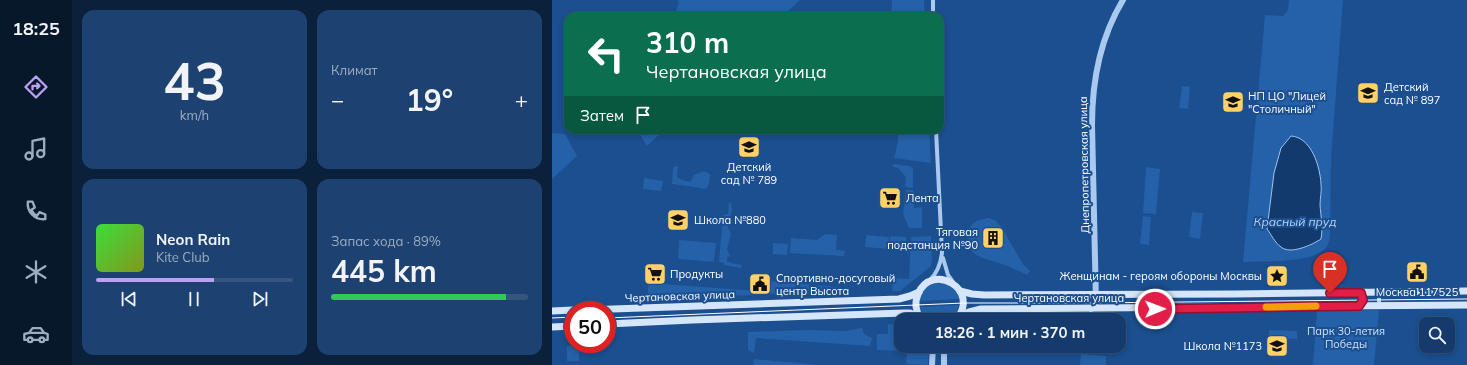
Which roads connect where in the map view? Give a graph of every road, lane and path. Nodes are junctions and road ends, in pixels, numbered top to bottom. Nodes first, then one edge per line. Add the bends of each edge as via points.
1 (933, 0) edge
2 (1123, 0) edge
3 (933, 12) edge
4 (936, 134) edge
5 (942, 252) junction
6 (929, 282) junction
7 (954, 284) junction
8 (960, 291) junction
9 (1467, 291) edge
10 (919, 292) junction
11 (1361, 293) junction
12 (1383, 293) junction
13 (1096, 295) junction
14 (1116, 295) junction
15 (1383, 305) junction
16 (1467, 305) edge
17 (1359, 306) junction
18 (616, 309) edge
19 (1091, 309) junction
20 (1115, 309) junction
21 (564, 310) edge
22 (552, 311) edge
23 (894, 313) edge
24 (918, 313) edge
25 (960, 313) edge
26 (967, 313) edge
27 (616, 324) edge
28 (564, 326) edge
29 (552, 327) edge
30 (933, 353) edge
31 (944, 353) edge
32 (932, 365) edge
33 (944, 365) edge

1 - 3 street
2 - 13 street, Днепропетровская улица via 1112,21 1098,61 1093,96
4 - 5 street
5 - 6 street via 938,270
5 - 7 street via 948,275
6 - 7 main road via 942,279
6 - 10 main road, Чертановская улица
7 - 8 main road
8 - 13 main road, Чертановская улица via 981,295
8 - 25 main road, Чертановская улица via 964,303
9 - 12 main road, Чертановская улица
10 - 18 main road, Чертановская улица via 899,299
10 - 24 main road via 916,299
11 - 12 main road, Чертановская улица
11 - 14 main road, Чертановская улица
11 - 17 street via 1363,300
12 - 15 street via 1379,298
13 - 14 main road, Чертановская улица
13 - 19 street, Днепропетровская улица via 1095,306
14 - 20 main road via 1111,300
15 - 16 main road, Чертановская улица
15 - 17 main road, Чертановская улица
17 - 20 main road, Чертановская улица
19 - 20 main road, Чертановская улица
19 - 26 main road, Чертановская улица via 981,310
21 - 22 main road
23 - 27 main road
28 - 29 main road
30 - 32 street
31 - 33 street

